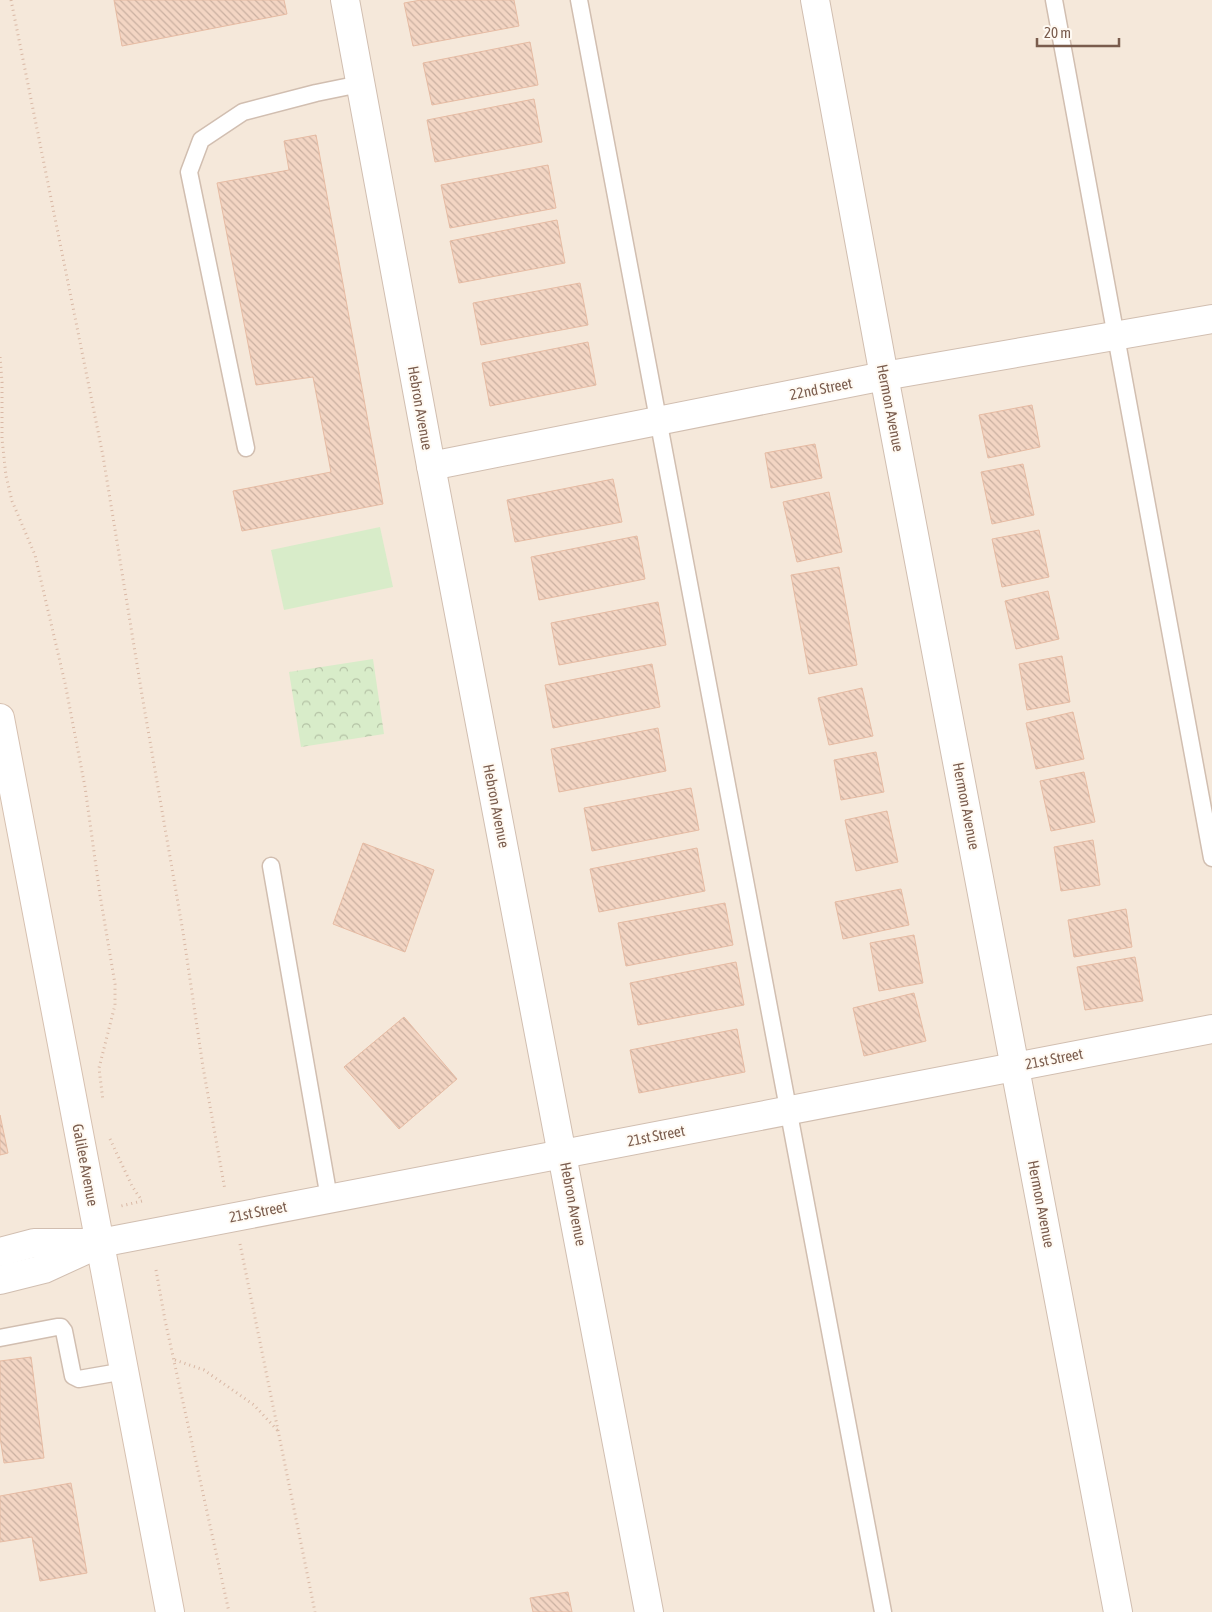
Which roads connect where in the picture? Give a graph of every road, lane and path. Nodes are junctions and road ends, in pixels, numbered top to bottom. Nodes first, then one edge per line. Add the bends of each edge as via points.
1 (12, 0) edge
2 (345, 0) edge
3 (579, 0) edge
4 (815, 0) edge
5 (1054, 0) edge
6 (360, 84) junction
7 (1212, 319) edge
8 (1116, 336) junction
9 (0, 357) edge
10 (884, 376) junction
11 (658, 421) junction
12 (246, 448) dead end
13 (431, 466) junction
14 (0, 718) edge
15 (1212, 858) edge
16 (270, 866) dead end
17 (1212, 1030) edge
18 (1015, 1066) junction
19 (104, 1105) dead end
20 (788, 1110) junction
21 (109, 1138) dead end
22 (563, 1154) junction
23 (224, 1185) dead end
24 (329, 1198) junction
25 (142, 1201) dead end
26 (100, 1243) junction
27 (241, 1248) dead end
28 (0, 1252) edge
29 (156, 1270) dead end
30 (0, 1280) edge
31 (0, 1338) edge
32 (174, 1359) junction
33 (125, 1371) junction
34 (279, 1433) junction
35 (170, 1612) edge
36 (229, 1612) edge
37 (315, 1612) edge
38 (650, 1612) edge
39 (883, 1612) edge
40 (1118, 1612) edge

1 - 23 path via 103,456
2 - 6 street, Hebron Avenue
3 - 11 lane
4 - 10 street, Hermon Avenue
5 - 8 lane
6 - 12 lane via 243,112 201,140 189,172
6 - 13 street, Hebron Avenue
7 - 8 street, 22nd Street
8 - 10 street, 22nd Street
8 - 15 lane
9 - 19 path via 6,476 12,501 35,555 65,684 85,787 115,984 116,1005 99,1068
10 - 11 street, 22nd Street
10 - 18 street, Hermon Avenue
11 - 13 street, 22nd Street
11 - 20 lane
13 - 22 street, Hebron Avenue
14 - 26 street, Galilee Avenue
16 - 24 lane
17 - 18 street, 21st Street
18 - 20 street, 21st Street
18 - 40 street, Hermon Avenue
20 - 22 street, 21st Street
20 - 39 lane
21 - 25 path
22 - 24 street, 21st Street
22 - 38 street, Hebron Avenue
24 - 26 street, 21st Street
26 - 28 street, 21st Street via 34,1243
26 - 30 street, 21st Street via 44,1269
26 - 33 street, Galilee Avenue
27 - 34 path
29 - 32 path
31 - 33 lane via 61,1327 73,1376 78,1379
32 - 34 path via 204,1370 254,1405
32 - 36 path
33 - 35 street, Galilee Avenue
34 - 37 path

